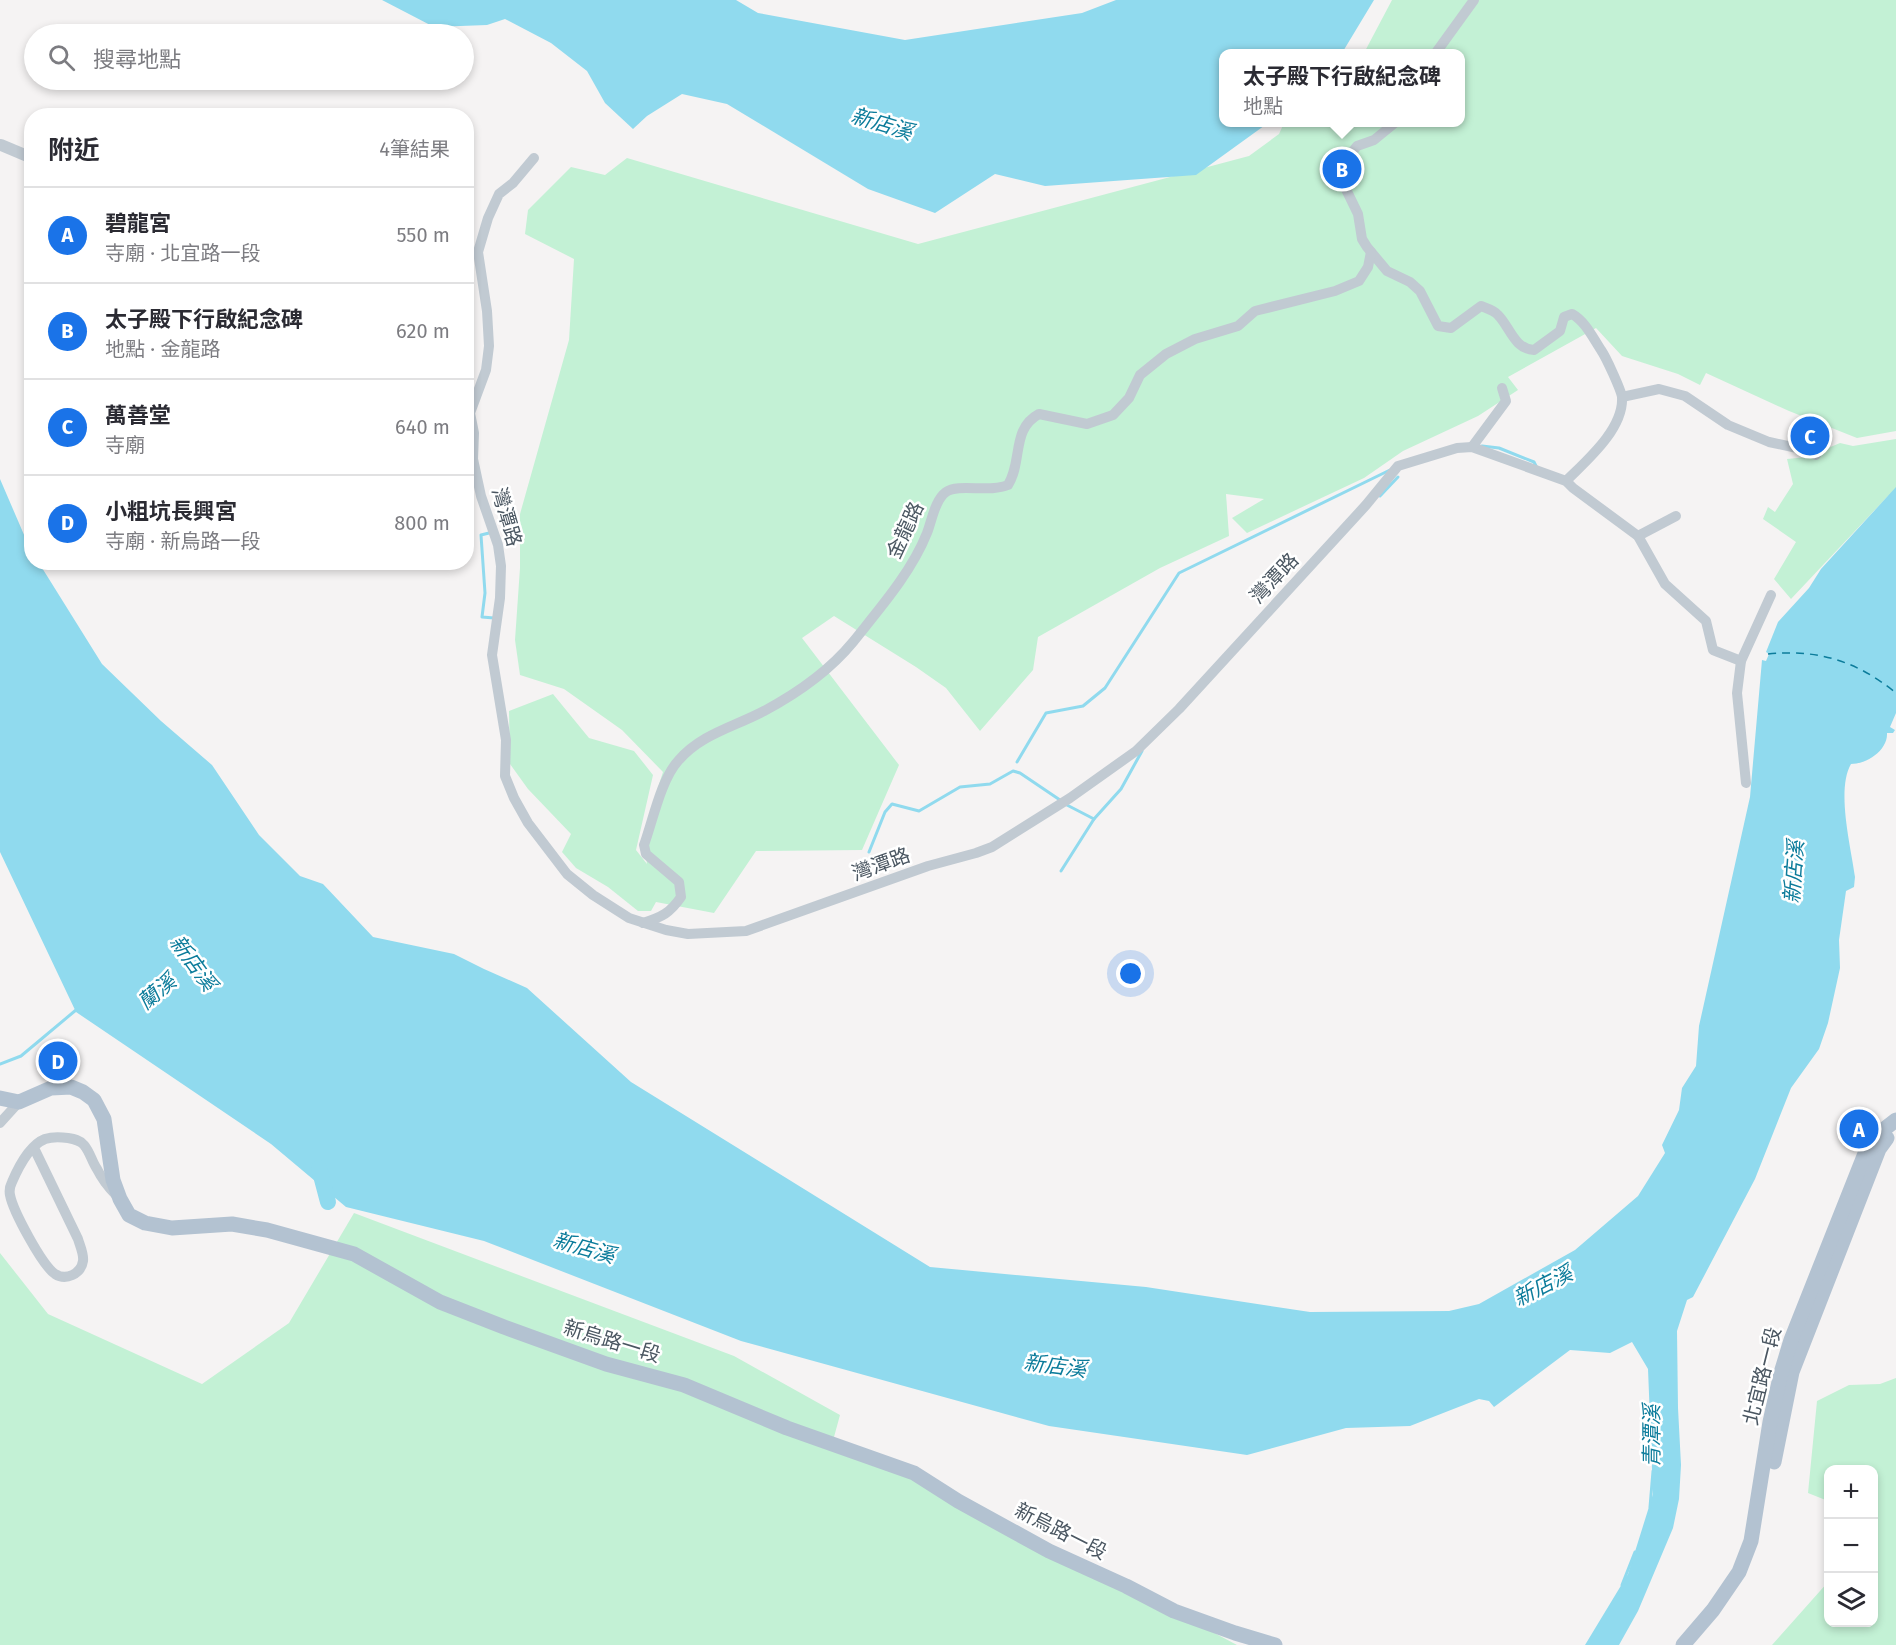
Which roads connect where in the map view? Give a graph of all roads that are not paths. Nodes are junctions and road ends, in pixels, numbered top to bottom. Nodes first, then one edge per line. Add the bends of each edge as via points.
1 (1474, 0) edge
2 (1440, 49) edge
3 (1391, 127) edge
4 (1, 145) edge
5 (24, 155) edge
6 (534, 158) dead end
7 (1371, 252) junction
8 (1502, 388) dead end
9 (1622, 397) junction
10 (474, 402) edge
11 (1472, 447) junction
12 (1816, 455) dead end
13 (474, 464) edge
14 (1566, 481) junction
15 (1676, 516) dead end
16 (1638, 536) junction
17 (1771, 595) dead end
18 (1741, 662) junction
19 (1746, 783) dead end
20 (643, 923) junction
21 (0, 1098) edge
22 (19, 1102) junction
23 (1896, 1120) edge
24 (0, 1124) edge
25 (1896, 1132) edge
26 (34, 1148) junction
27 (120, 1199) junction
28 (1275, 1645) edge
29 (1683, 1645) edge
30 (1695, 1645) edge

1 - 2 street
3 - 7 street via 1374,140 1357,146 1341,172 1358,214 1362,239
4 - 5 street
6 - 10 street, 灣潭路 via 499,194 478,252 489,346 486,370
7 - 9 street via 1388,271 1420,291 1438,326 1451,328 1481,306 1497,313 1520,346 1534,351 1560,331 1564,317 1572,314 1580,318 1604,354
7 - 20 street, 金龍路 via 1359,281 1255,311 1238,326 1195,339 1166,354 1140,375 1129,398 1113,415 1087,424 1039,414 1029,419 1020,434 1017,467 1008,485 989,490 960,487 946,492 938,501 926,536 904,576 852,644 790,695 763,712 711,734 678,761 666,781 644,844 646,854 679,882 681,897 672,909
8 - 11 street via 1506,401
9 - 12 street via 1659,390 1685,396 1728,425
9 - 14 street via 1618,419 1608,437
11 - 14 street
11 - 20 street, 灣潭路 via 1398,466 1179,709 1136,751 992,847 746,931 688,934
13 - 20 street, 灣潭路 via 501,566 492,656 506,740 505,776 528,823 567,874 593,896
14 - 16 street
15 - 16 street
16 - 18 street via 1665,584 1706,621 1713,650
17 - 18 street
18 - 19 street via 1737,693
21 - 22 main road
22 - 24 street
22 - 27 main road, 新烏路一段 via 51,1088 71,1087 94,1100 104,1119 113,1180
23 - 29 main road, 北宜路一段 via 1878,1134 1866,1151 1791,1340 1770,1422 1751,1541 1739,1572
25 - 30 main road, 北宜路一段 via 1879,1149 1792,1372 1760,1544 1748,1575
26 - 26 street via 12,1181 10,1195 45,1263 65,1278 80,1269 83,1255
26 - 27 street via 53,1138 83,1143 109,1188
27 - 28 main road, 新烏路一段 via 129,1215 145,1223 172,1228 232,1224 354,1254 440,1302 606,1364 684,1385 914,1473 1049,1551 1174,1611

